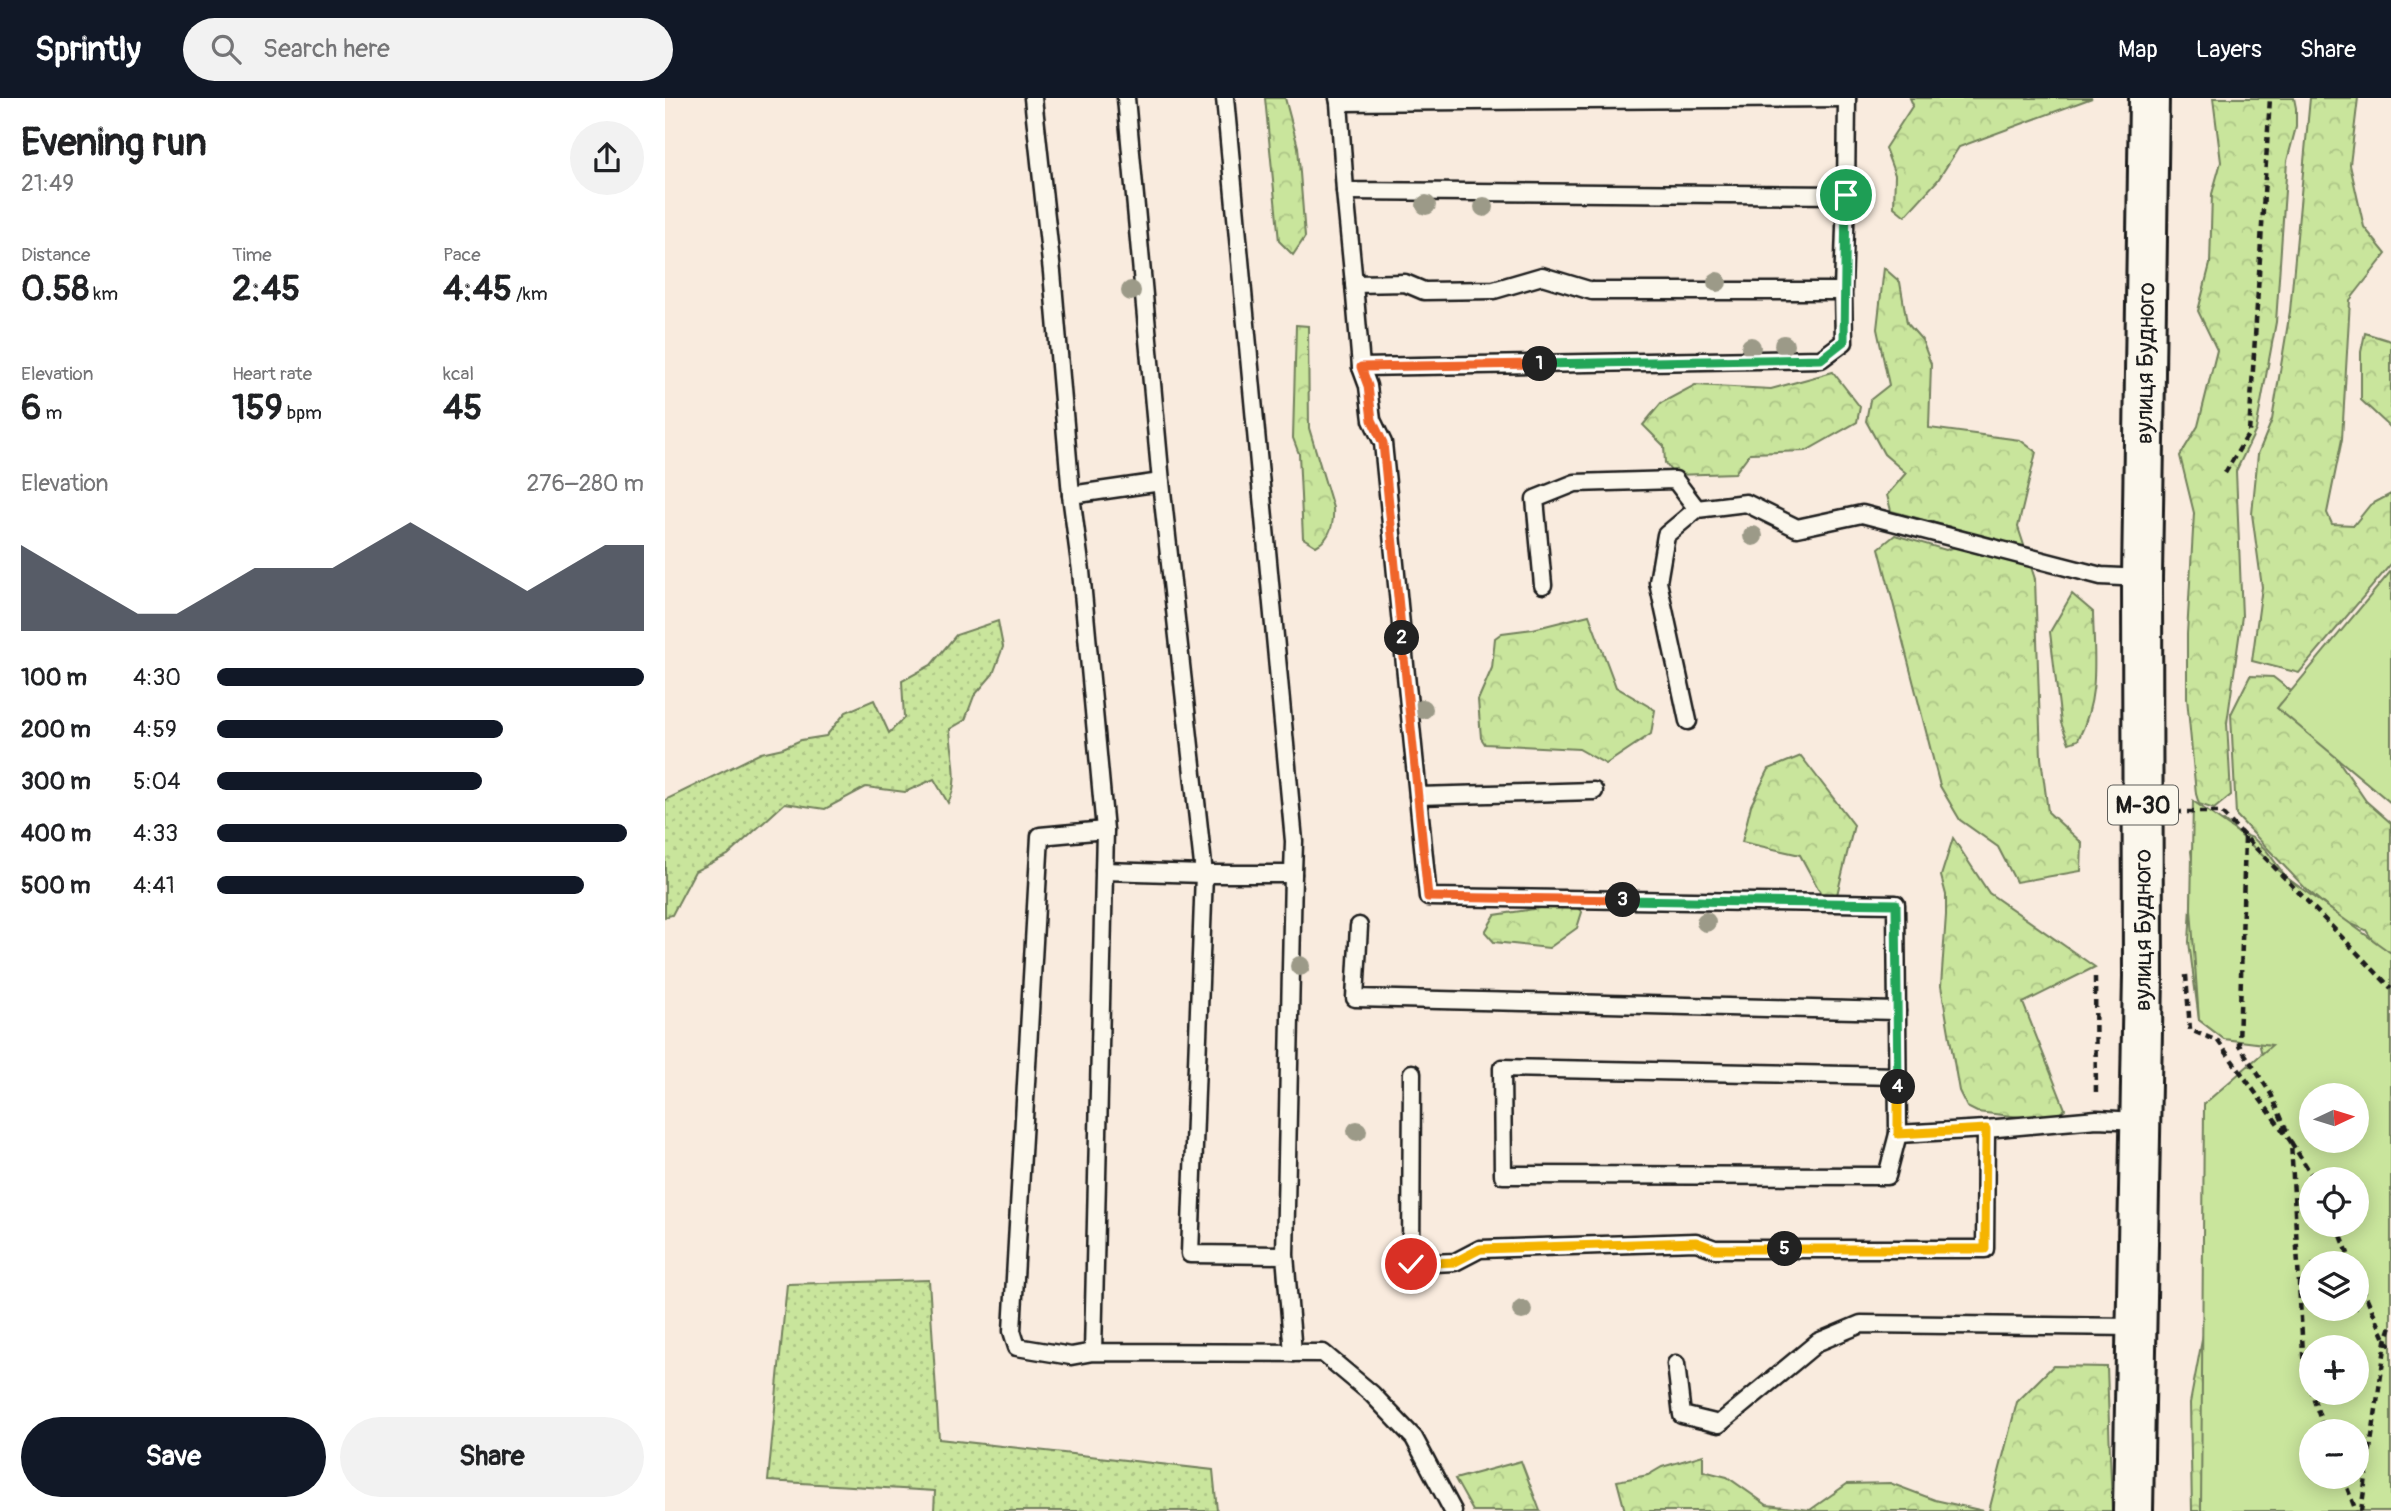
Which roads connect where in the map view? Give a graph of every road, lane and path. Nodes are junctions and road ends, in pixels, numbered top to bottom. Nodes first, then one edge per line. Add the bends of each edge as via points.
1 (1033, 98) edge
2 (1126, 98) edge
3 (1224, 98) edge
4 (2149, 98) edge
5 (2270, 98) edge
6 (1847, 99) edge
7 (1338, 100) edge
8 (1345, 191) junction
9 (1846, 195) junction
10 (1354, 284) junction
11 (1843, 291) junction
12 (1361, 367) junction
13 (2225, 473) dead end
14 (1161, 482) junction
15 (1071, 495) junction
16 (1697, 509) junction
17 (2142, 578) junction
18 (1543, 585) dead end
19 (1688, 721) dead end
20 (1594, 791) dead end
21 (1418, 796) junction
22 (2143, 811) junction
23 (1105, 830) junction
24 (2245, 837) junction
25 (1104, 871) junction
26 (1204, 874) junction
27 (1293, 874) junction
28 (1359, 926) dead end
29 (2186, 975) dead end
30 (2095, 977) dead end
31 (2391, 988) edge
32 (1897, 1011) junction
33 (1412, 1073) dead end
34 (1898, 1076) junction
35 (2097, 1119) junction
36 (2140, 1121) junction
37 (1986, 1129) junction
38 (1898, 1134) junction
39 (2291, 1142) junction
40 (2307, 1167) edge
41 (1285, 1255) junction
42 (2369, 1302) edge
43 (2391, 1326) edge
44 (2136, 1327) junction
45 (2388, 1343) edge
46 (1093, 1352) junction
47 (1293, 1353) junction
48 (1676, 1364) dead end
49 (2321, 1419) edge
50 (2348, 1489) edge
51 (1453, 1511) edge
52 (2133, 1511) edge
53 (2358, 1511) edge

1 - 15 lane
2 - 14 lane
3 - 27 lane via 1294,841
4 - 17 highway, вулиця Будного / М-30
5 - 13 path via 2249,433
6 - 7 lane
6 - 9 lane
7 - 8 lane
8 - 9 lane
8 - 10 lane
9 - 11 lane
10 - 11 lane via 1494,290 1542,276 1592,291
10 - 12 lane
11 - 12 lane via 1844,341 1821,359
12 - 21 lane via 1372,420 1383,443
14 - 15 lane
14 - 26 lane
15 - 23 lane
16 - 17 lane via 1746,503 1797,528 1862,513 2101,576
16 - 18 lane via 1675,480 1575,483 1535,499
16 - 19 lane via 1666,535 1658,582
17 - 22 highway, вулиця Будного / М-30
20 - 21 lane
21 - 32 lane via 1428,897 1896,904
22 - 24 path via 2221,813
22 - 36 highway, вулиця Будного / М-30
23 - 25 lane
23 - 46 lane via 1040,836 1012,1331 1017,1347 1071,1356
24 - 31 path
24 - 39 path via 2239,1045 2271,1094
25 - 26 lane
25 - 46 lane
26 - 27 lane
26 - 41 lane via 1190,1254
27 - 41 lane
28 - 32 lane via 1355,998
29 - 39 path via 2190,1030 2218,1041
30 - 35 path
32 - 34 lane
33 - 37 lane via 1411,1264 1455,1262 1480,1249 1696,1242 1715,1249 1985,1249
34 - 38 lane
34 - 38 lane via 1502,1069 1503,1175 1887,1176
35 - 36 lane
35 - 37 lane
36 - 44 highway, вулиця Будного / М-30
37 - 38 lane
39 - 40 path
39 - 49 path via 2304,1371
41 - 47 lane
42 - 45 path
43 - 45 path
44 - 48 lane via 1861,1324 1818,1342 1719,1424 1682,1415
44 - 52 highway, вулиця Будного / М-30
45 - 53 path
46 - 47 lane
47 - 51 lane via 1323,1353 1372,1394 1414,1438
50 - 53 path

